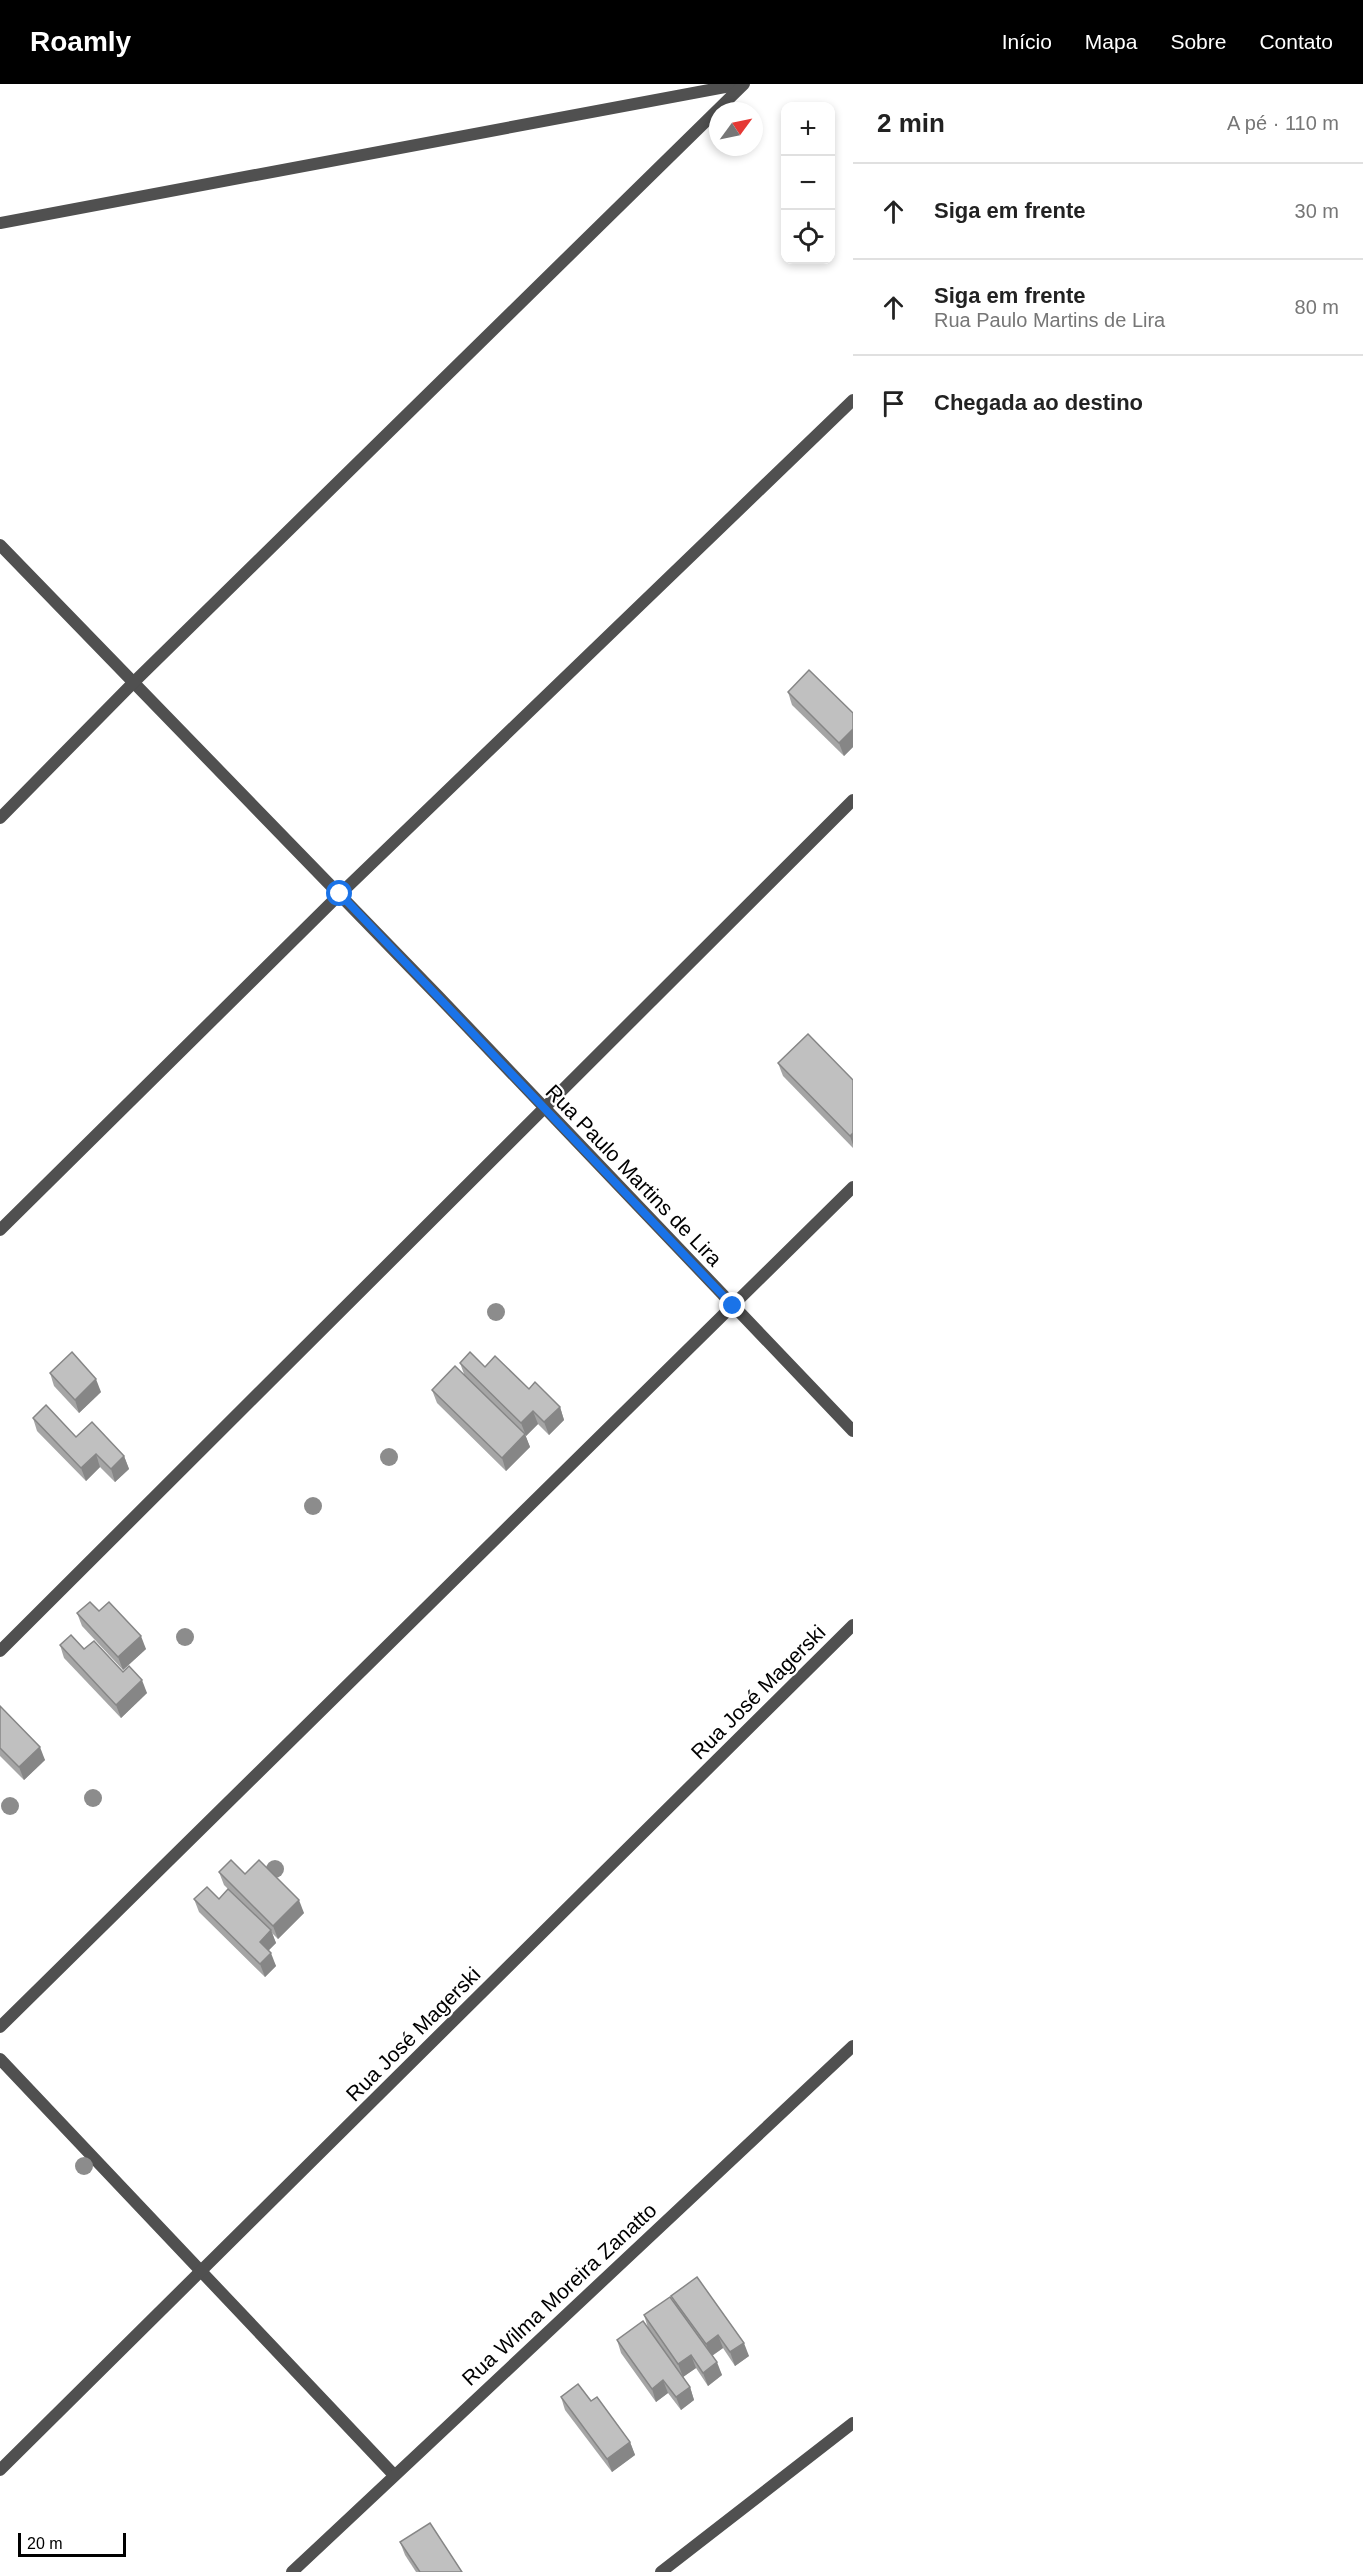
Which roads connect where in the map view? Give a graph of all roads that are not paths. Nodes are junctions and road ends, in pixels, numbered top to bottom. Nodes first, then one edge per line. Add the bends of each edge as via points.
1 (742, 84) edge
2 (0, 223) edge
3 (853, 400) edge
4 (0, 545) edge
5 (134, 682) junction
6 (853, 800) edge
7 (0, 818) edge
8 (340, 894) junction
9 (545, 1109) junction
10 (853, 1187) edge
11 (0, 1230) edge
12 (733, 1306) junction
13 (853, 1431) edge
14 (853, 1625) edge
15 (0, 1651) edge
16 (0, 2027) edge
17 (853, 2046) edge
18 (0, 2059) edge
19 (201, 2270) junction
20 (853, 2424) edge
21 (0, 2470) edge
22 (394, 2475) junction
23 (292, 2572) edge
24 (661, 2572) edge

1 - 2 street
1 - 5 street
3 - 8 street
4 - 5 street, Rua Paulo Martins de Lira
5 - 7 street
5 - 8 street, Rua Paulo Martins de Lira
6 - 9 street
8 - 9 street, Rua Paulo Martins de Lira
8 - 11 street
9 - 12 street, Rua Paulo Martins de Lira
9 - 15 street
10 - 12 street
12 - 13 street, Rua Paulo Martins de Lira
12 - 16 street
14 - 19 street, Rua José Magerski
17 - 22 street, Rua Wilma Moreira Zanatto
18 - 19 street
19 - 21 street, Rua José Magerski
19 - 22 street
20 - 24 street
22 - 23 street, Rua Wilma Moreira Zanatto

